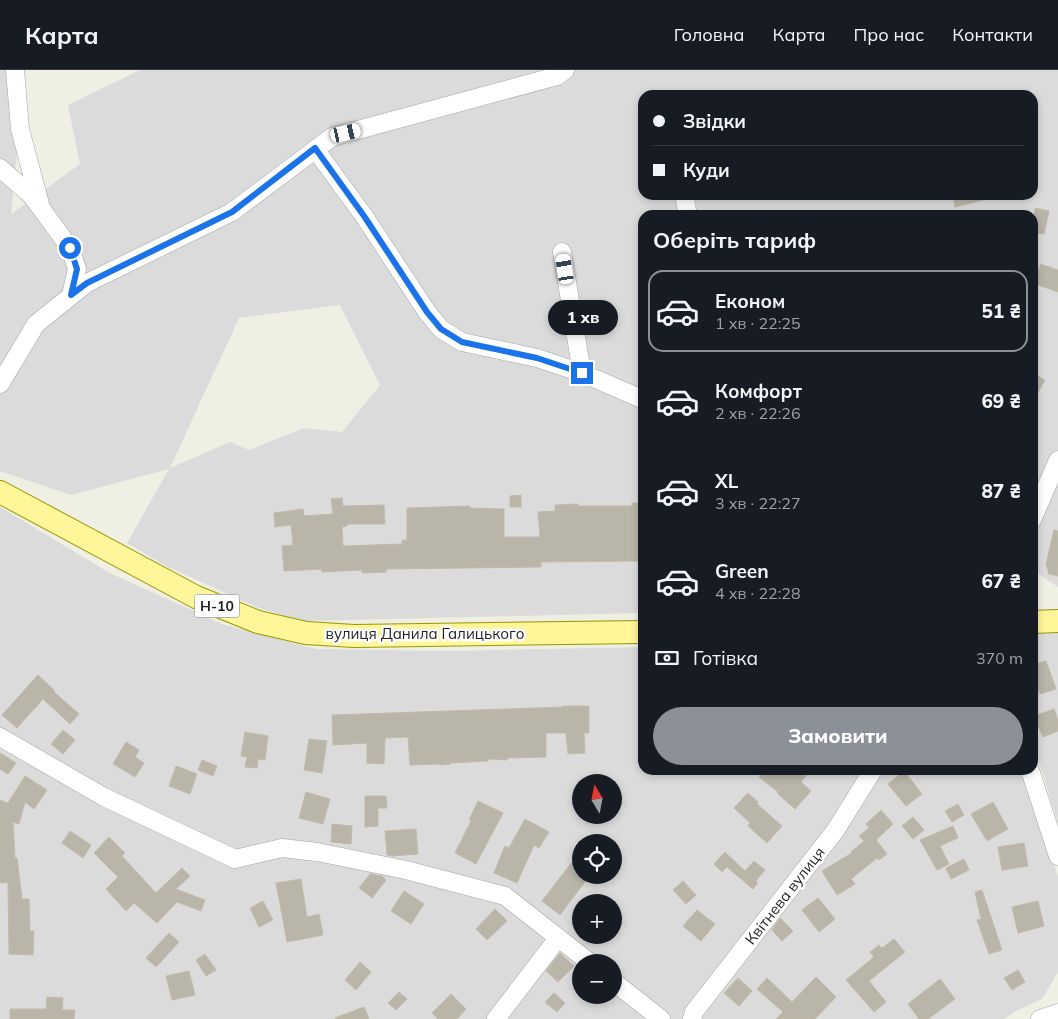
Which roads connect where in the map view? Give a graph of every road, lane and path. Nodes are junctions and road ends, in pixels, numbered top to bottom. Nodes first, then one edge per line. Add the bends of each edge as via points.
1 (15, 70) edge
2 (565, 70) edge
3 (315, 148) junction
4 (0, 168) edge
5 (40, 207) junction
6 (562, 252) dead end
7 (71, 295) junction
8 (582, 373) junction
9 (0, 384) edge
10 (638, 397) edge
11 (1058, 460) edge
12 (0, 492) edge
13 (1038, 495) edge
14 (1058, 621) edge
15 (1038, 622) edge
16 (638, 632) edge
17 (0, 737) edge
18 (870, 775) edge
19 (1032, 775) edge
20 (1058, 856) edge
21 (558, 938) junction
22 (579, 954) edge
23 (622, 988) edge
24 (1058, 1012) edge
25 (496, 1019) edge
26 (661, 1019) edge
27 (692, 1019) edge
28 (1040, 1019) edge

1 - 5 street via 20,129
2 - 3 street via 557,76 332,136
3 - 7 street via 232,212 87,283
3 - 8 street via 441,329 462,342 537,358
4 - 5 street
5 - 7 street via 70,248 77,269
6 - 8 street
7 - 9 street via 36,324
8 - 10 street
11 - 13 street
12 - 16 main road, вулиця Данила Галицького / Н-10 via 196,597 258,622 306,633 363,636
14 - 15 main road
17 - 21 street via 104,797 235,859 282,848 406,870 505,896
18 - 27 street, Квітнева вулиця via 836,831 694,1012
19 - 20 street
21 - 22 street
21 - 25 street
23 - 26 street
24 - 28 street

